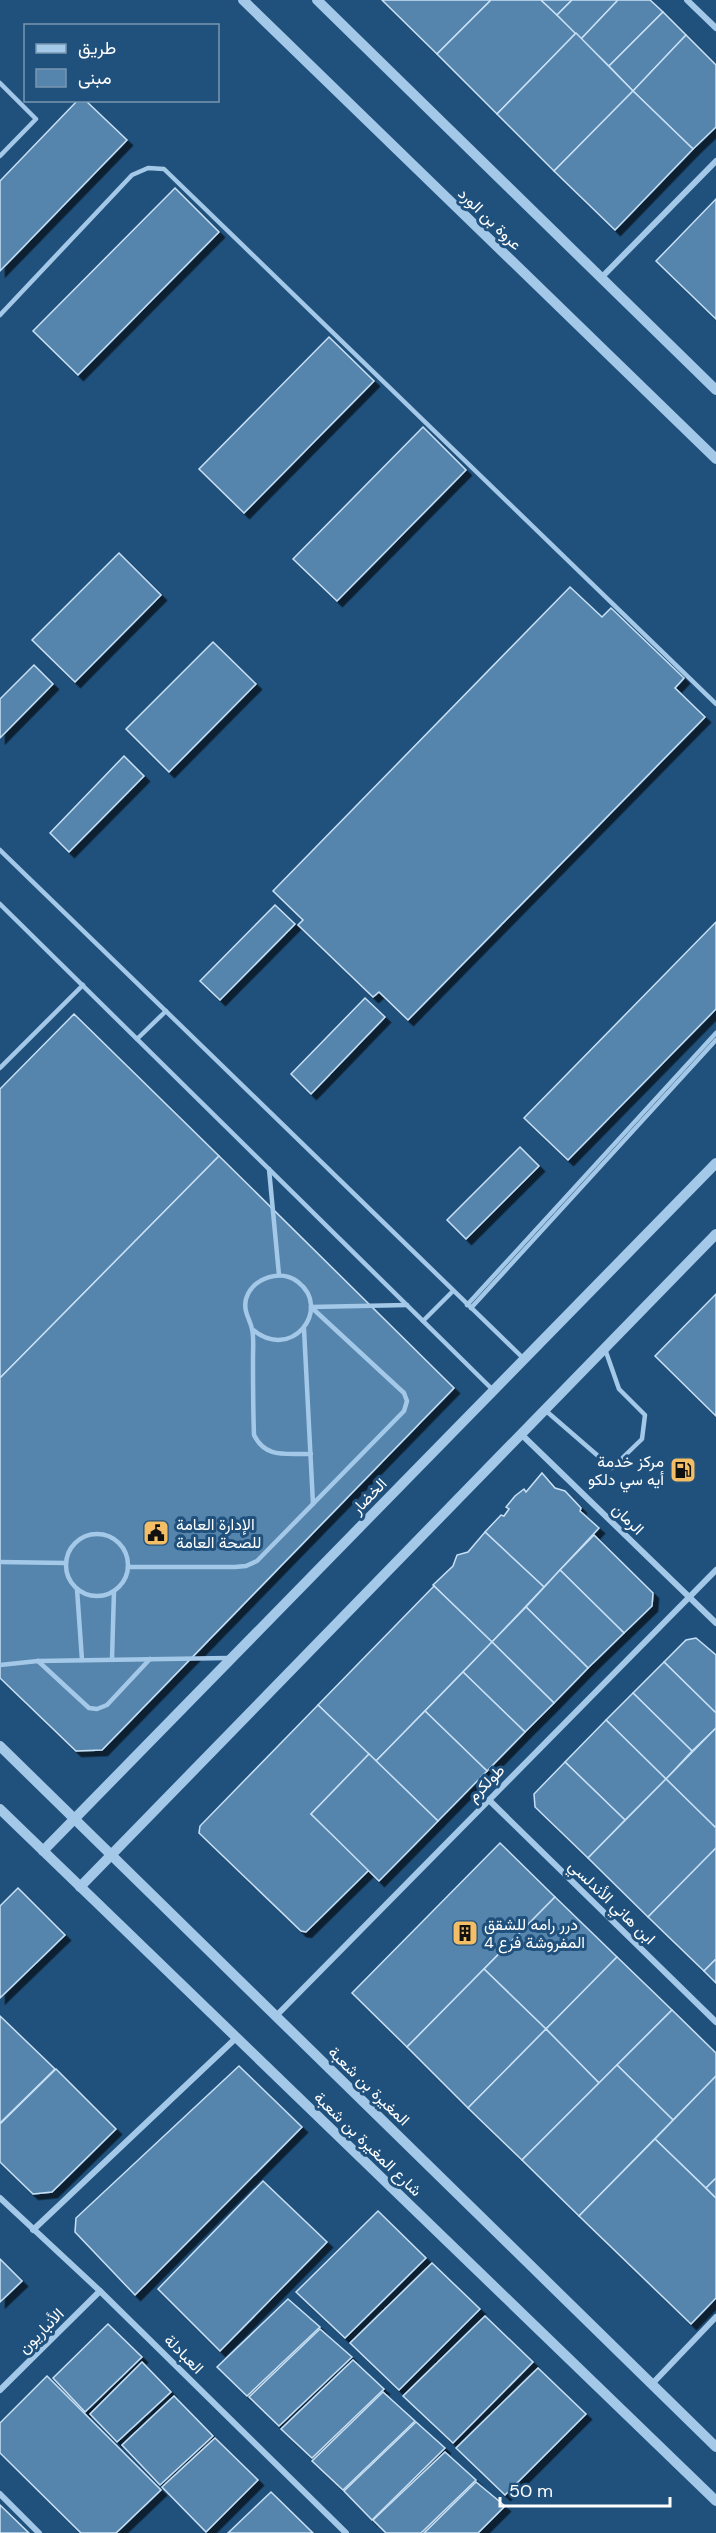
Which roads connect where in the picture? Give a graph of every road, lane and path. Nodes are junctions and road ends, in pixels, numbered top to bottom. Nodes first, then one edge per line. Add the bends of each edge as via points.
1 (243, 0) edge
2 (317, 0) edge
3 (687, 0) edge
4 (716, 28) edge
5 (0, 83) edge
6 (0, 156) edge
7 (716, 161) edge
8 (601, 278) junction
9 (0, 315) edge
10 (716, 390) edge
11 (716, 459) edge
12 (716, 704) edge
13 (0, 849) edge
14 (0, 904) edge
15 (83, 985) junction
16 (166, 1011) junction
17 (716, 1034) edge
18 (137, 1039) junction
19 (716, 1040) edge
20 (0, 1068) edge
21 (716, 1162) edge
22 (269, 1169) junction
23 (716, 1234) edge
24 (279, 1275) junction
25 (453, 1291) junction
26 (407, 1305) junction
27 (311, 1307) junction
28 (469, 1307) junction
29 (423, 1321) junction
30 (252, 1329) junction
31 (304, 1329) junction
32 (605, 1349) junction
33 (524, 1359) junction
34 (493, 1390) junction
35 (546, 1410) junction
36 (521, 1434) junction
37 (310, 1454) junction
38 (313, 1504) junction
39 (0, 1562) edge
40 (66, 1563) junction
41 (128, 1567) junction
42 (716, 1570) edge
43 (77, 1589) junction
44 (114, 1591) junction
45 (689, 1597) junction
46 (716, 1623) edge
47 (232, 1658) junction
48 (112, 1659) junction
49 (150, 1659) junction
50 (81, 1660) junction
51 (38, 1661) junction
52 (0, 1665) edge
53 (0, 1746) edge
54 (489, 1800) junction
55 (0, 1809) edge
56 (74, 1819) junction
57 (43, 1851) junction
58 (111, 1855) junction
59 (80, 1887) junction
60 (276, 2016) junction
61 (716, 2022) edge
62 (236, 2037) junction
63 (0, 2198) edge
64 (33, 2230) junction
65 (100, 2291) junction
66 (716, 2317) edge
67 (652, 2384) junction
68 (0, 2390) edge
69 (716, 2447) edge
70 (0, 2493) edge
71 (716, 2501) edge
72 (39, 2533) edge
73 (346, 2533) edge

1 - 11 street, عروة بن الورد
2 - 8 street
3 - 4 street
5 - 6 lane via 36,119
7 - 8 street
8 - 10 street
9 - 12 lane via 132,175 148,168 164,169
13 - 16 lane
14 - 15 lane
15 - 18 lane
15 - 20 lane
16 - 18 lane
16 - 25 lane
17 - 28 lane
18 - 22 lane
19 - 28 lane
21 - 33 street, الخضار
22 - 24 lane
22 - 26 lane
23 - 32 street
24 - 27 lane via 298,1282 306,1290
24 - 30 lane via 258,1282 246,1299 247,1320
25 - 28 lane
25 - 29 lane
26 - 27 lane
26 - 29 lane
27 - 31 lane
27 - 38 lane via 404,1393 407,1401 405,1411
28 - 33 lane
29 - 34 lane
30 - 31 lane via 268,1340 278,1341 288,1340
30 - 37 lane via 254,1435 260,1447 269,1452
31 - 37 lane
32 - 35 street
32 - 35 lane via 619,1389 645,1415 642,1439 612,1468
33 - 34 street, الخضار
34 - 47 street, الخضار
35 - 36 street
36 - 45 street, الرمان
36 - 58 street
37 - 38 lane
38 - 41 lane via 256,1561 246,1566
39 - 40 lane
40 - 41 lane via 73,1545 98,1534 116,1540 123,1548
40 - 43 lane via 70,1582
41 - 44 lane
42 - 45 street, طولكرم
43 - 44 lane via 95,1596
43 - 50 lane
44 - 48 lane
45 - 46 street, الرمان
45 - 54 street, طولكرم
47 - 49 lane
47 - 56 street, الخضار
48 - 49 lane
48 - 50 lane
49 - 51 lane via 107,1706 97,1709 89,1708
50 - 51 lane
51 - 52 lane
53 - 56 street, المغيرة بن شعبة
54 - 60 street, طولكرم
54 - 61 street, ابن هاني الأندلسي
55 - 57 street, شارع المغيرة بن شعبة
56 - 57 street, الخضار
56 - 58 street, المغيرة بن شعبة
57 - 59 street, شارع المغيرة بن شعبة
58 - 59 street
58 - 60 street, المغيرة بن شعبة
59 - 62 street, شارع المغيرة بن شعبة
60 - 67 street, المغيرة بن شعبة
62 - 64 street
62 - 71 street, شارع المغيرة بن شعبة
63 - 64 street, العبادلة
64 - 65 street, العبادلة
65 - 68 street, الأنباريون
65 - 73 street, العبادلة
66 - 67 street
67 - 69 street, المغيرة بن شعبة
70 - 72 street

